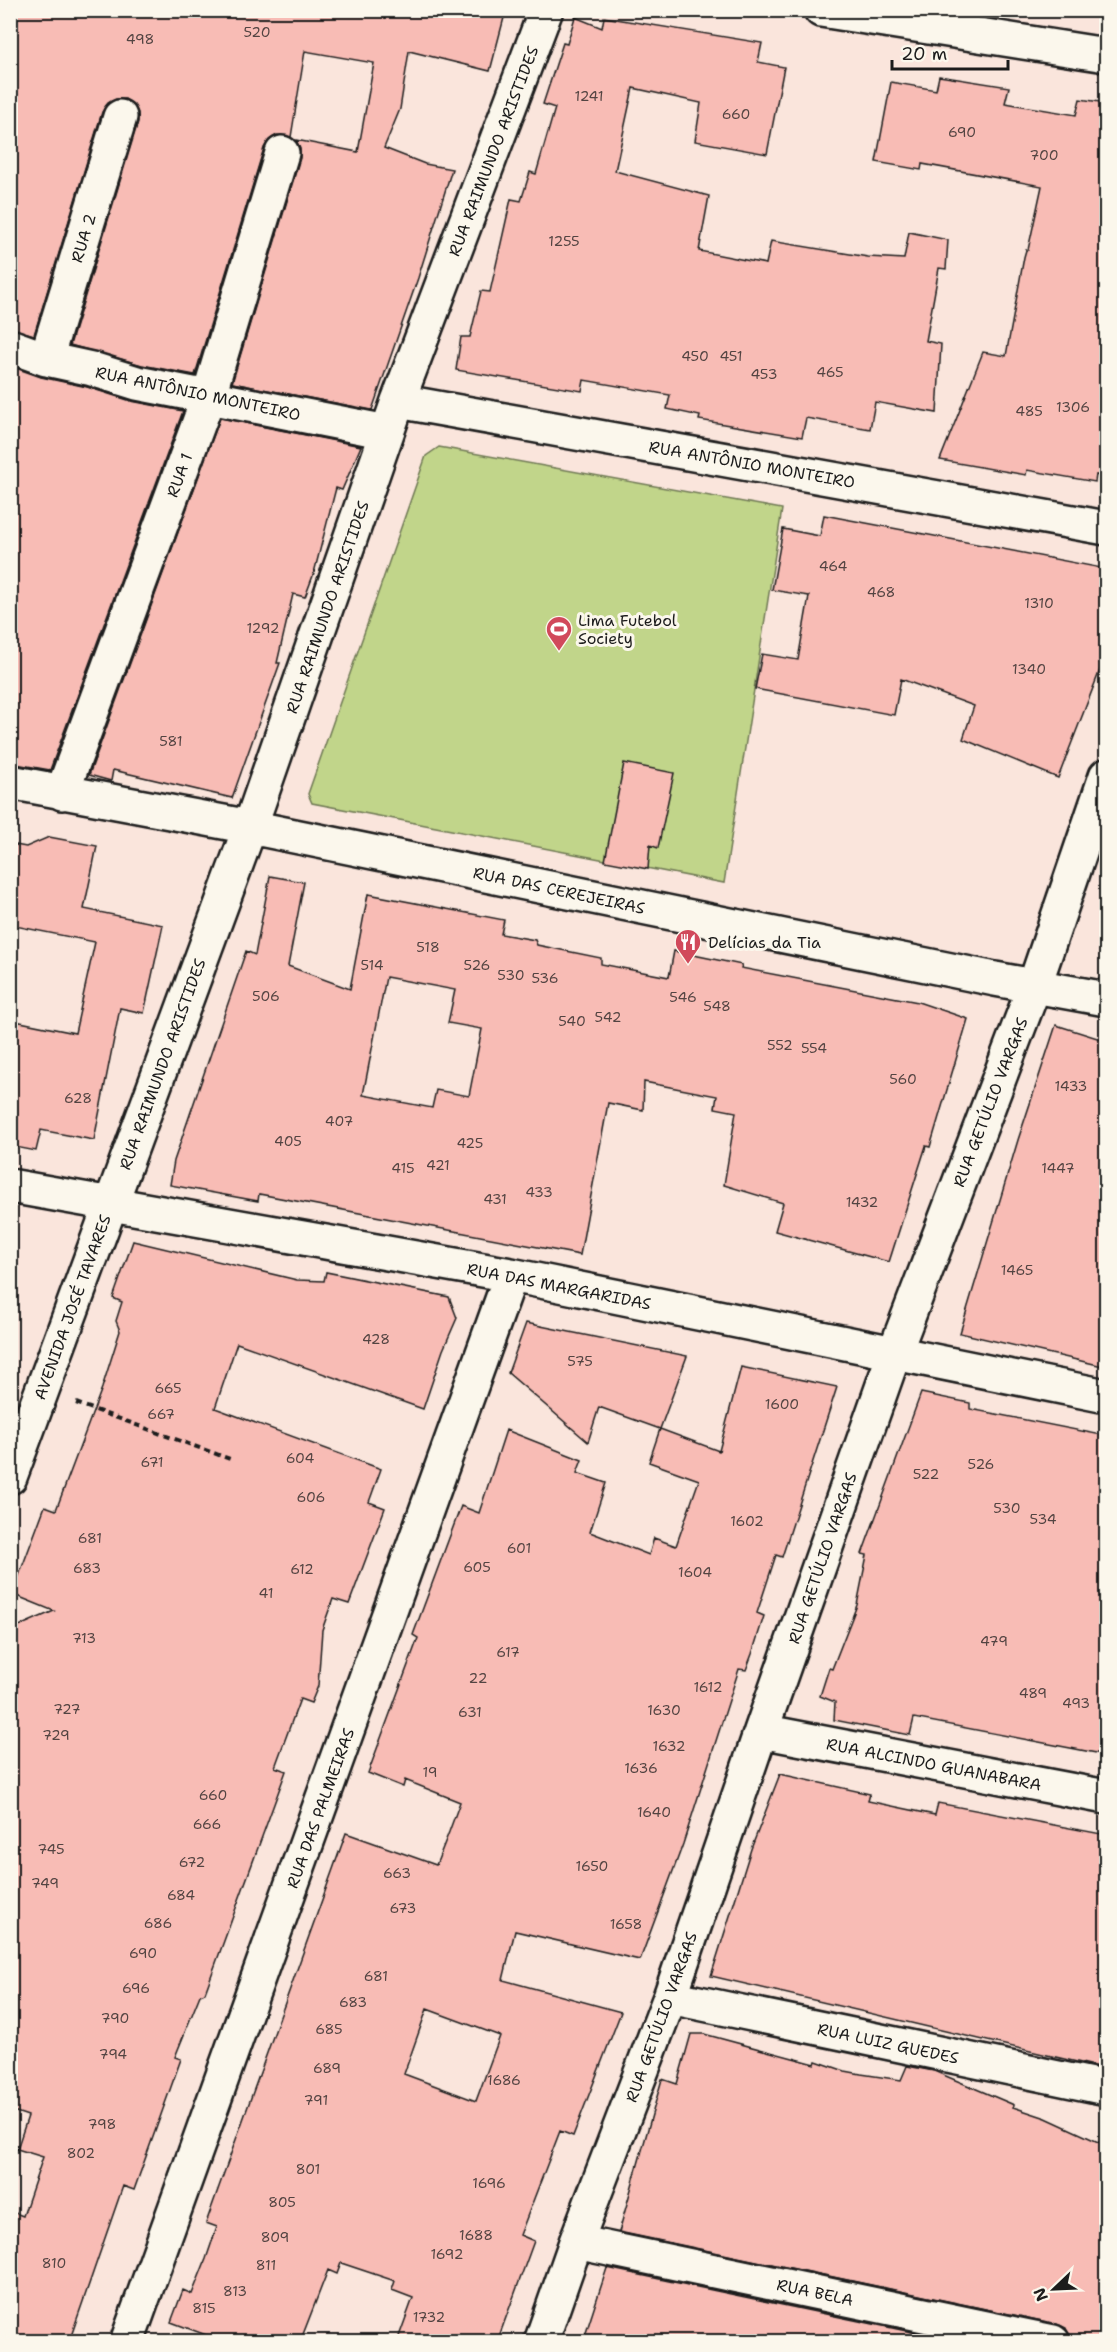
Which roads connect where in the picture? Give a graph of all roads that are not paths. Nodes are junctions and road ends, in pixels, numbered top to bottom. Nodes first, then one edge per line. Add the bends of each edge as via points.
1 (546, 10) edge
2 (821, 10) edge
3 (1107, 55) edge
4 (120, 117) dead end
5 (282, 153) dead end
6 (10, 346) edge
7 (46, 359) junction
8 (208, 398) junction
9 (398, 402) junction
10 (387, 432) junction
11 (1107, 528) edge
12 (1107, 776) edge
13 (10, 783) edge
14 (62, 794) junction
15 (250, 827) junction
16 (1034, 987) junction
17 (1107, 999) edge
18 (10, 1186) edge
19 (110, 1205) junction
20 (511, 1275) junction
21 (894, 1354) junction
22 (1107, 1396) edge
23 (10, 1477) edge
24 (761, 1731) junction
25 (1107, 1797) edge
26 (670, 1997) junction
27 (1107, 2088) edge
28 (576, 2242) junction
29 (127, 2342) edge
30 (541, 2342) edge
31 (1053, 2342) edge

1 - 9 street, RUA RAIMUNDO ARISTIDES
2 - 3 street
4 - 7 street, RUA 2
5 - 8 street, RUA 1
6 - 7 street, RUA ANTÔNIO MONTEIRO
7 - 8 street, RUA ANTÔNIO MONTEIRO
8 - 10 street, RUA ANTÔNIO MONTEIRO
8 - 14 street, RUA 1
9 - 10 street, RUA RAIMUNDO ARISTIDES
9 - 11 street, RUA ANTÔNIO MONTEIRO
10 - 15 street, RUA RAIMUNDO ARISTIDES
12 - 16 street, RUA GETÚLIO VARGAS
13 - 14 street, RUA DAS CEREJEIRAS
14 - 15 street, RUA DAS CEREJEIRAS
15 - 16 street, RUA DAS CEREJEIRAS
15 - 19 street, RUA RAIMUNDO ARISTIDES
16 - 17 street, RUA DAS CEREJEIRAS
16 - 21 street, RUA GETÚLIO VARGAS
18 - 19 street, RUA DAS MARGARIDAS
19 - 20 street, RUA DAS MARGARIDAS
19 - 23 street, AVENIDA JOSÉ TAVARES
20 - 21 street, RUA DAS MARGARIDAS
20 - 29 street, RUA DAS PALMEIRAS
21 - 22 street, RUA DAS MARGARIDAS
21 - 24 street, RUA GETÚLIO VARGAS
24 - 25 street, RUA ALCINDO GUANABARA
24 - 26 street, RUA GETÚLIO VARGAS
26 - 27 street, RUA LUIZ GUEDES
26 - 28 street, RUA GETÚLIO VARGAS
28 - 30 street, RUA GETÚLIO VARGAS
28 - 31 street, RUA BELA

